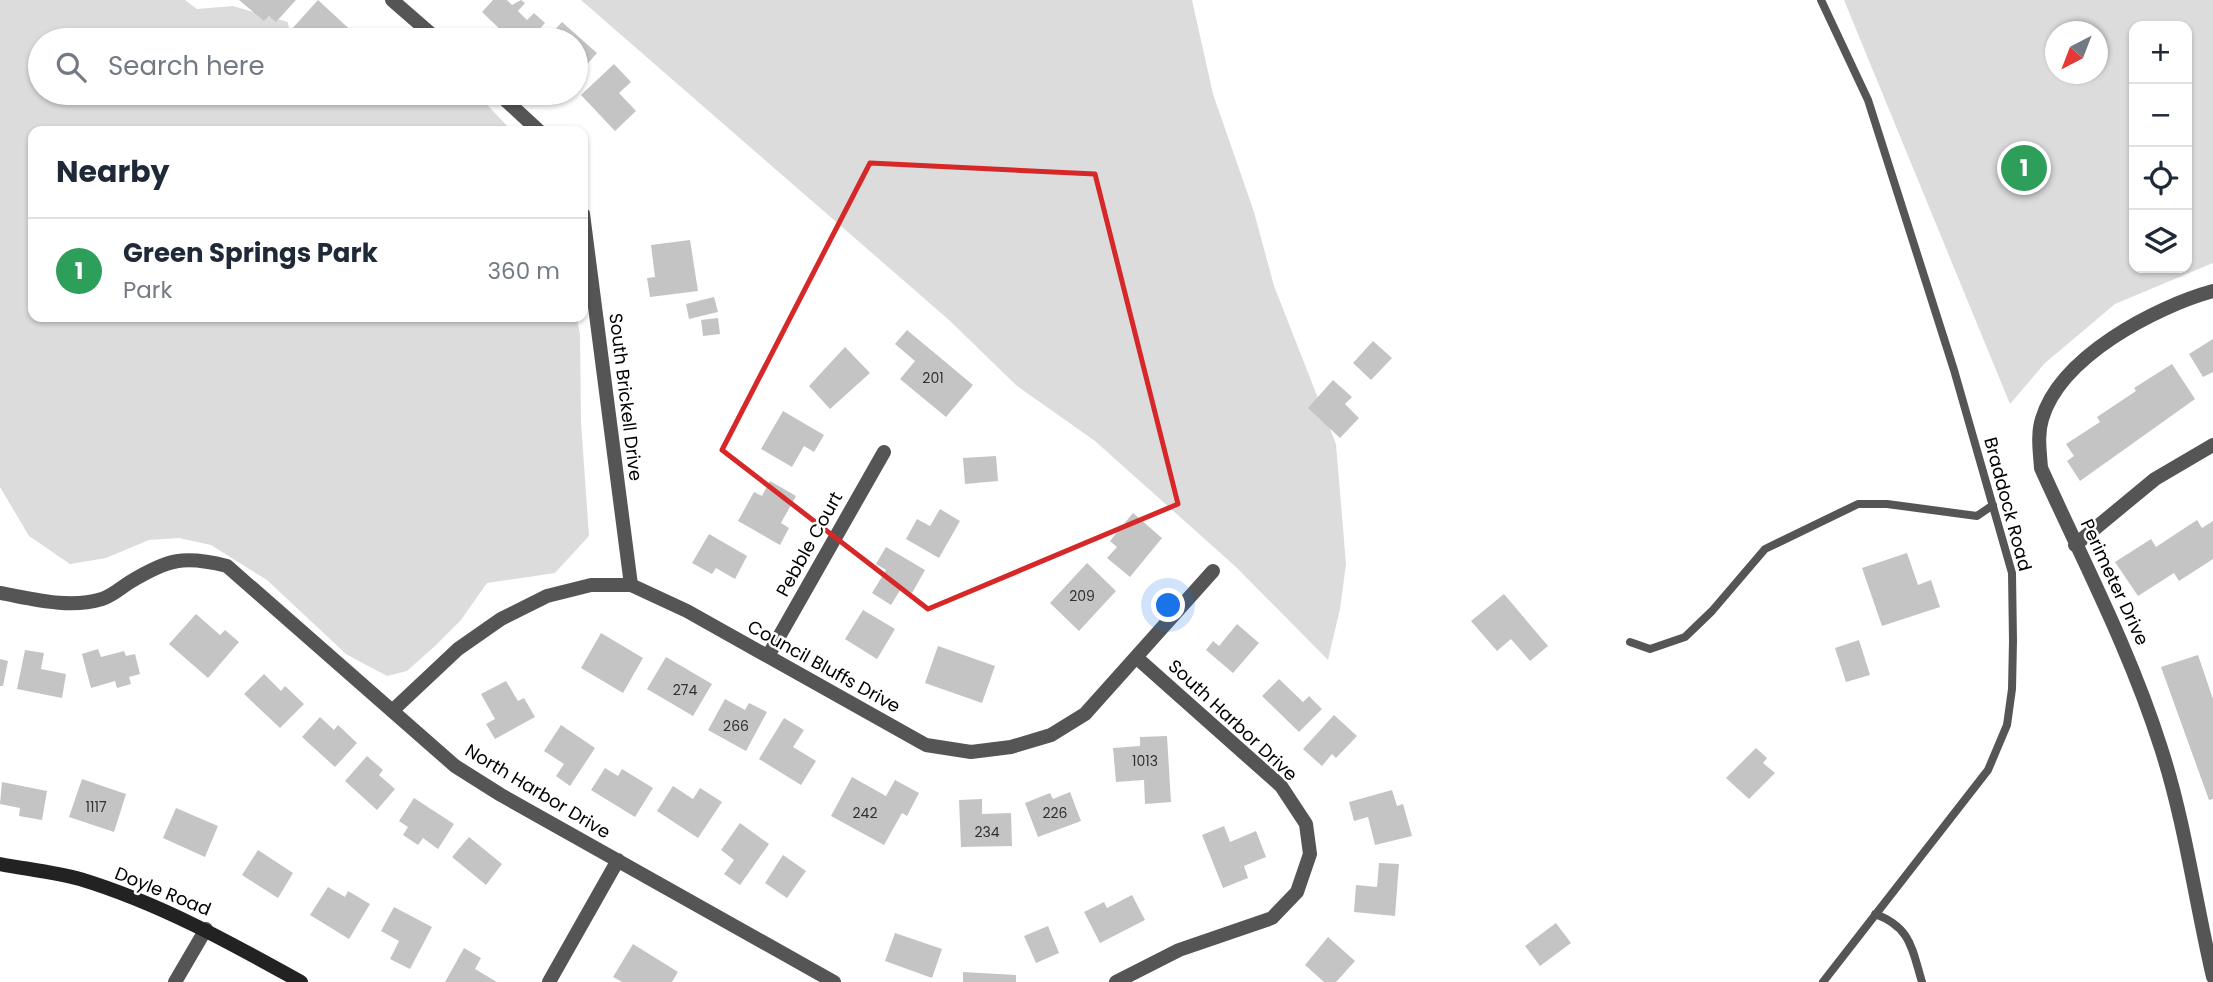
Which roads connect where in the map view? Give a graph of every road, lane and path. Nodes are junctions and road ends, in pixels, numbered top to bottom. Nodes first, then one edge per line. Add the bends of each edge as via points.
1 (392, 0) edge
2 (1821, 0) edge
3 (424, 28) edge
4 (511, 105) edge
5 (534, 126) edge
6 (588, 253) edge
7 (2213, 291) edge
8 (2213, 445) edge
9 (884, 452) dead end
10 (1993, 505) junction
11 (2075, 545) junction
12 (1213, 571) dead end
13 (631, 585) junction
14 (0, 593) edge
15 (1630, 642) dead end
16 (768, 656) junction
17 (1136, 657) junction
18 (392, 711) junction
19 (618, 860) junction
20 (0, 864) edge
21 (1875, 915) junction
22 (205, 929) junction
23 (2213, 977) edge
24 (175, 982) edge
25 (300, 982) edge
26 (549, 982) edge
27 (834, 982) edge
28 (1116, 982) edge
29 (1823, 982) edge
30 (1922, 982) edge

1 - 3 street
2 - 10 lane, Braddock Road via 1868,100
4 - 5 street
6 - 13 street, South Brickell Drive
7 - 11 street, Perimeter Drive via 2136,322 2072,370 2049,404 2039,440 2041,468
8 - 11 street via 2155,479
9 - 16 street, Pebble Court
10 - 15 lane via 1977,516 1858,504 1765,549 1685,636 1650,649
10 - 21 lane, Braddock Road via 2012,573 2012,689 2007,725 1988,770
11 - 23 street, Perimeter Drive via 2125,646 2161,749
12 - 17 street, Council Bluffs Drive
13 - 16 street, Council Bluffs Drive
13 - 18 street, Council Bluffs Drive via 591,585 547,596 501,619 458,649
14 - 18 street, North Harbor Drive via 60,604 103,599 163,563 205,560 228,566
16 - 17 street, Council Bluffs Drive via 926,745 971,752 1011,747 1051,734 1085,714
17 - 28 street, South Harbor Drive via 1281,786 1306,824 1310,854 1297,892 1272,918 1179,950
18 - 19 street, North Harbor Drive via 455,766
19 - 26 street
19 - 27 street, North Harbor Drive
20 - 22 main road, Doyle Road via 78,878
21 - 29 lane, Braddock Road
21 - 30 lane via 1895,921 1906,936
22 - 24 street
22 - 25 main road, Doyle Road

